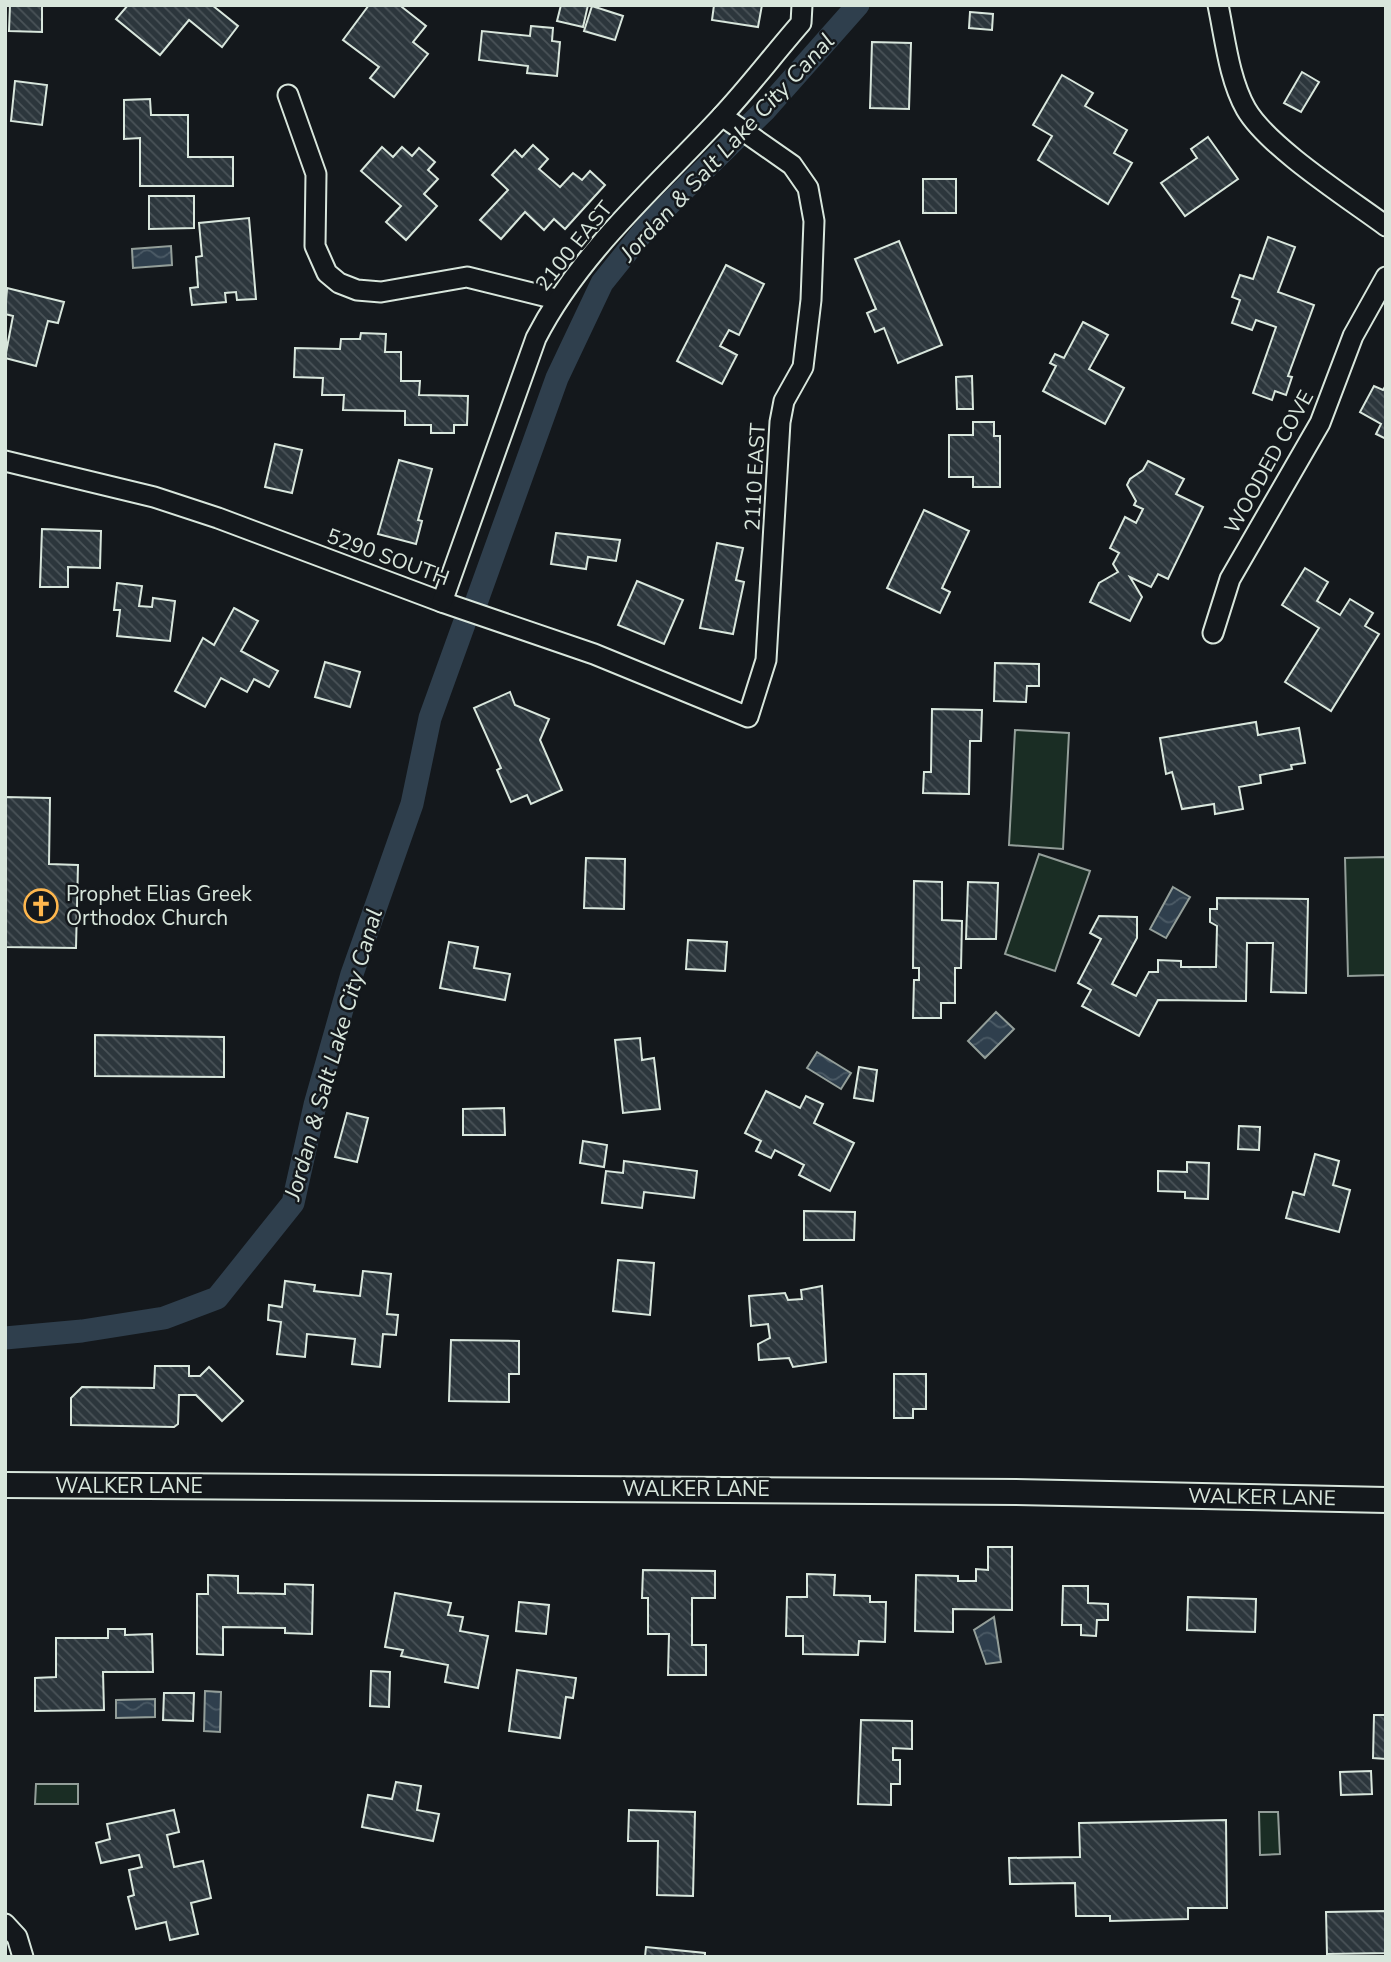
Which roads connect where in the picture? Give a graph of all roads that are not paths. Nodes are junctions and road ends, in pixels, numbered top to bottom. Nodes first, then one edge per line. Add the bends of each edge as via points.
1 (802, 5) edge
2 (1218, 5) edge
3 (288, 95) dead end
4 (728, 120) junction
5 (1386, 226) edge
6 (1386, 277) edge
7 (556, 299) junction
8 (5, 461) edge
9 (442, 602) junction
10 (1213, 633) dead end
11 (748, 717) joint
12 (5, 1485) edge
13 (1386, 1500) edge
14 (5, 1924) edge
15 (23, 1957) edge

1 - 4 street, 2100 EAST via 801,23
2 - 5 street via 1232,70 1253,118 1287,151
3 - 7 street via 316,174 315,246 327,273 339,283 381,292 467,277
4 - 7 street, 2100 EAST via 593,253
4 - 11 street, 2110 EAST via 792,165 808,188 814,221 803,367 784,401 780,422 766,660
6 - 10 street, WOODED COVE via 1353,336 1320,423 1230,579
7 - 9 street, 2100 EAST via 536,338
8 - 9 street, 5290 SOUTH via 155,497
9 - 11 street, 5290 SOUTH via 594,654
12 - 13 street, WALKER LANE via 1016,1492
14 - 15 street via 17,1937

